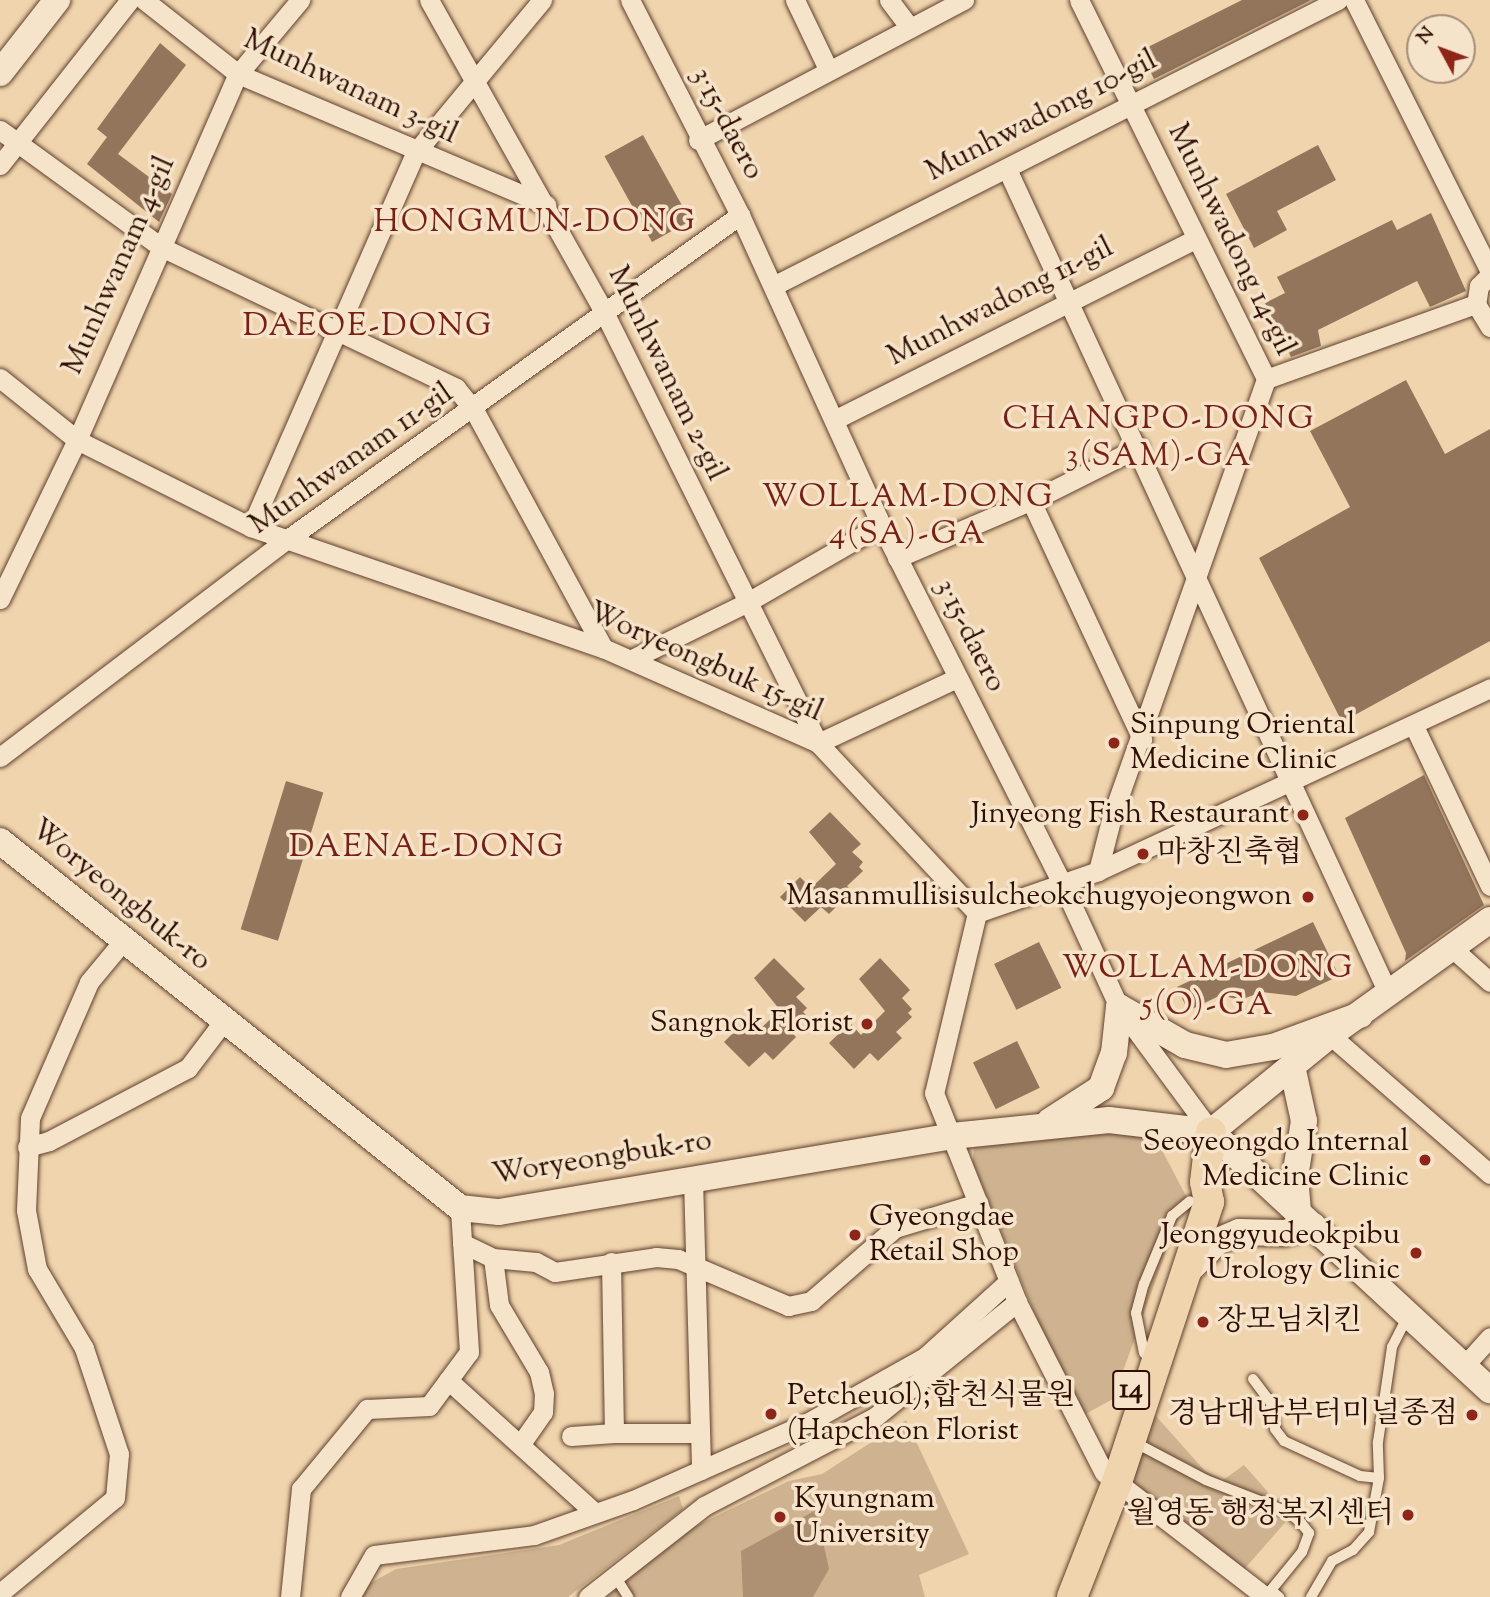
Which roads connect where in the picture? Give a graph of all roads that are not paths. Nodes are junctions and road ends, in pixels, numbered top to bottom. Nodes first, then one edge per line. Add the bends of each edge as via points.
1 (57, 0) edge
2 (130, 0) edge
3 (144, 0) edge
4 (300, 0) edge
5 (429, 0) edge
6 (542, 0) edge
7 (630, 0) edge
8 (795, 0) edge
9 (889, 0) edge
10 (964, 0) edge
11 (1079, 0) edge
12 (1338, 0) edge
13 (1354, 0) edge
14 (909, 28) junction
15 (828, 69) junction
16 (0, 73) edge
17 (238, 74) junction
18 (475, 78) junction
19 (1131, 104) junction
20 (0, 130) edge
21 (698, 141) junction
22 (18, 143) junction
23 (415, 153) junction
24 (0, 165) edge
25 (1007, 169) junction
26 (546, 205) junction
27 (740, 215) junction
28 (1195, 239) junction
29 (160, 247) junction
30 (1490, 273) edge
31 (773, 286) junction
32 (1069, 303) junction
33 (1476, 304) junction
34 (605, 314) junction
35 (1490, 327) edge
36 (337, 335) junction
37 (0, 378) edge
38 (1266, 379) junction
39 (474, 410) junction
40 (834, 420) junction
41 (76, 440) junction
42 (1139, 447) junction
43 (1032, 500) junction
44 (881, 525) junction
45 (251, 527) junction
46 (289, 538) junction
47 (897, 558) junction
48 (7, 563) edge
49 (1197, 579) junction
50 (0, 599) edge
51 (746, 603) junction
52 (603, 648) junction
53 (632, 659) junction
54 (957, 678) junction
55 (1490, 688) edge
56 (1414, 726) junction
57 (1142, 739) junction
58 (818, 743) junction
59 (0, 757) edge
60 (1291, 782) junction
61 (0, 841) edge
62 (1098, 871) junction
63 (1061, 881) junction
64 (1490, 886) edge
65 (977, 913) junction
66 (1490, 920) edge
67 (123, 941) junction
68 (1452, 948) junction
69 (1490, 982) edge
70 (1389, 995) junction
71 (1119, 1007) junction
72 (1360, 1015) junction
73 (223, 1022) junction
74 (1330, 1035) junction
75 (1292, 1066) junction
76 (1039, 1127) junction
77 (1211, 1132) junction
78 (952, 1136) junction
79 (27, 1147) junction
80 (1490, 1174) edge
81 (693, 1179) junction
82 (1198, 1192) junction
83 (978, 1203) junction
84 (460, 1208) junction
85 (1305, 1220) junction
86 (462, 1243) junction
87 (493, 1258) junction
88 (611, 1262) junction
89 (694, 1265) junction
90 (1186, 1273) junction
91 (1009, 1281) junction
92 (1017, 1302) junction
93 (1408, 1316) junction
94 (1490, 1336) edge
95 (1463, 1367) junction
96 (1253, 1379) dead end
97 (448, 1380) junction
98 (1490, 1390) edge
99 (614, 1433) junction
100 (699, 1433) junction
101 (571, 1436) dead end
102 (1131, 1440) junction
103 (520, 1445) junction
104 (701, 1470) junction
105 (1110, 1477) junction
106 (1379, 1478) junction
107 (595, 1513) junction
108 (615, 1576) junction
109 (0, 1595) edge
110 (290, 1597) edge
111 (350, 1597) edge
112 (588, 1597) edge
113 (628, 1597) edge
114 (1050, 1597) edge
115 (1072, 1597) edge
116 (1266, 1597) edge
117 (1279, 1597) edge
118 (1311, 1597) edge

1 - 16 main road
2 - 22 street
3 - 17 street, Munhwanam 3-gil
4 - 17 street, Munhwanam 4-gil
5 - 18 street, Munhwanam 2-gil
6 - 18 street
7 - 21 street, 3·15-daero
8 - 15 street
9 - 14 street
10 - 14 street
11 - 19 street, Munhwadong 14-gil
12 - 19 street, Munhwadong 10-gil
13 - 30 street
14 - 15 street
15 - 21 street
17 - 23 street, Munhwanam 3-gil
17 - 29 street, Munhwanam 4-gil
18 - 23 street
18 - 26 street, Munhwanam 2-gil
19 - 25 street, Munhwadong 10-gil
19 - 28 street, Munhwadong 14-gil
20 - 22 street
21 - 27 street, 3·15-daero
22 - 24 street
22 - 29 street
23 - 26 street, Munhwanam 3-gil
23 - 36 street
25 - 31 street, Munhwadong 10-gil
25 - 32 street
26 - 34 street, Munhwanam 2-gil
27 - 31 street, 3·15-daero
27 - 34 street, Munhwanam 11-gil
28 - 32 street, Munhwadong 11-gil
28 - 38 street, Munhwadong 14-gil
29 - 36 street
29 - 41 street, Munhwanam 4-gil
30 - 33 street via 1479,286
31 - 40 street, 3·15-daero
32 - 40 street, Munhwadong 11-gil
32 - 42 street
33 - 35 street
33 - 38 street
34 - 39 street, Munhwanam 11-gil
34 - 51 street, Munhwanam 2-gil
36 - 39 street via 456,388
36 - 45 street
37 - 41 street, Woryeongbuk 15-gil
38 - 49 street, Munhwadong 14-gil
39 - 46 street, Munhwanam 11-gil
39 - 52 street
40 - 44 street, 3·15-daero
41 - 45 street, Woryeongbuk 15-gil
41 - 48 street, Munhwanam 4-gil
42 - 43 street
42 - 49 street
43 - 47 street
43 - 57 street
44 - 47 street, 3·15-daero
44 - 51 street
45 - 46 street, Woryeongbuk 15-gil
46 - 52 street, Woryeongbuk 15-gil
46 - 59 street, Munhwanam 11-gil
47 - 54 street, 3·15-daero
48 - 50 street, Munhwanam 4-gil
49 - 57 street, Munhwadong 14-gil
49 - 60 street
51 - 53 street
51 - 58 street, Munhwanam 2-gil
52 - 53 street, Woryeongbuk 15-gil
53 - 58 street, Woryeongbuk 15-gil
54 - 58 street
54 - 63 street, 3·15-daero
55 - 56 street
56 - 60 street
56 - 64 street
57 - 62 street, Munhwadong 14-gil via 1112,816
58 - 65 street, Woryeongbuk 15-gil
60 - 62 street
60 - 70 street
61 - 67 main road, Woryeongbuk-ro
62 - 63 street
63 - 65 street
63 - 71 street, 3·15-daero
65 - 78 street via 934,1093
66 - 68 main road
67 - 73 main road, Woryeongbuk-ro
67 - 79 street via 89,982 30,1118
68 - 69 street
68 - 70 main road
70 - 72 main road
71 - 72 main road via 1185,1045 1226,1055 1273,1047
71 - 76 main road via 1114,1053 1101,1088
71 - 77 street, 3·15-daero
72 - 74 main road
73 - 79 street via 188,1068 49,1141
73 - 84 main road, Woryeongbuk-ro
74 - 75 main road
74 - 80 street
75 - 77 main road
75 - 85 main road via 1304,1121 1295,1177
76 - 77 main road, Woryeongbuk-ro via 1109,1120
76 - 78 main road, Woryeongbuk-ro
77 - 82 main road, 14
77 - 85 main road
78 - 81 main road, Woryeongbuk-ro
78 - 83 street
79 - 109 street via 26,1210 37,1269 85,1348 119,1454 115,1498
81 - 84 main road, Woryeongbuk-ro via 499,1212
81 - 89 street
82 - 90 main road, 14 via 1209,1202
82 - 105 main road, 14 via 1144,1353
83 - 89 street via 895,1228 811,1301 788,1306
83 - 91 street
84 - 86 street
85 - 90 main road via 1283,1233 1240,1232 1218,1241
85 - 93 main road
86 - 87 street
86 - 97 street via 469,1352
87 - 88 street via 536,1262 555,1272
87 - 103 street via 499,1305 539,1372 544,1393 543,1412
88 - 89 street via 656,1257
88 - 99 street
89 - 100 street
90 - 102 main road, 14
91 - 92 street
91 - 104 street via 925,1357 809,1422
92 - 105 street
92 - 108 street via 875,1418 704,1506
93 - 95 main road
93 - 106 lane via 1392,1347 1378,1442
94 - 95 street
95 - 98 main road
96 - 106 lane via 1271,1403 1275,1429 1284,1441 1360,1476
97 - 103 street
97 - 110 street via 429,1406 367,1409 301,1489
99 - 100 street
99 - 101 street
100 - 104 street
102 - 105 main road, 14
102 - 117 lane via 1206,1480 1288,1512 1301,1523 1309,1533 1302,1552 1271,1590
103 - 107 street
104 - 107 street
105 - 114 main road, 14
105 - 115 main road, 14
105 - 116 street
106 - 118 lane via 1369,1532 1353,1550 1332,1561
107 - 111 street via 534,1535 374,1555
108 - 112 street
108 - 113 lane

